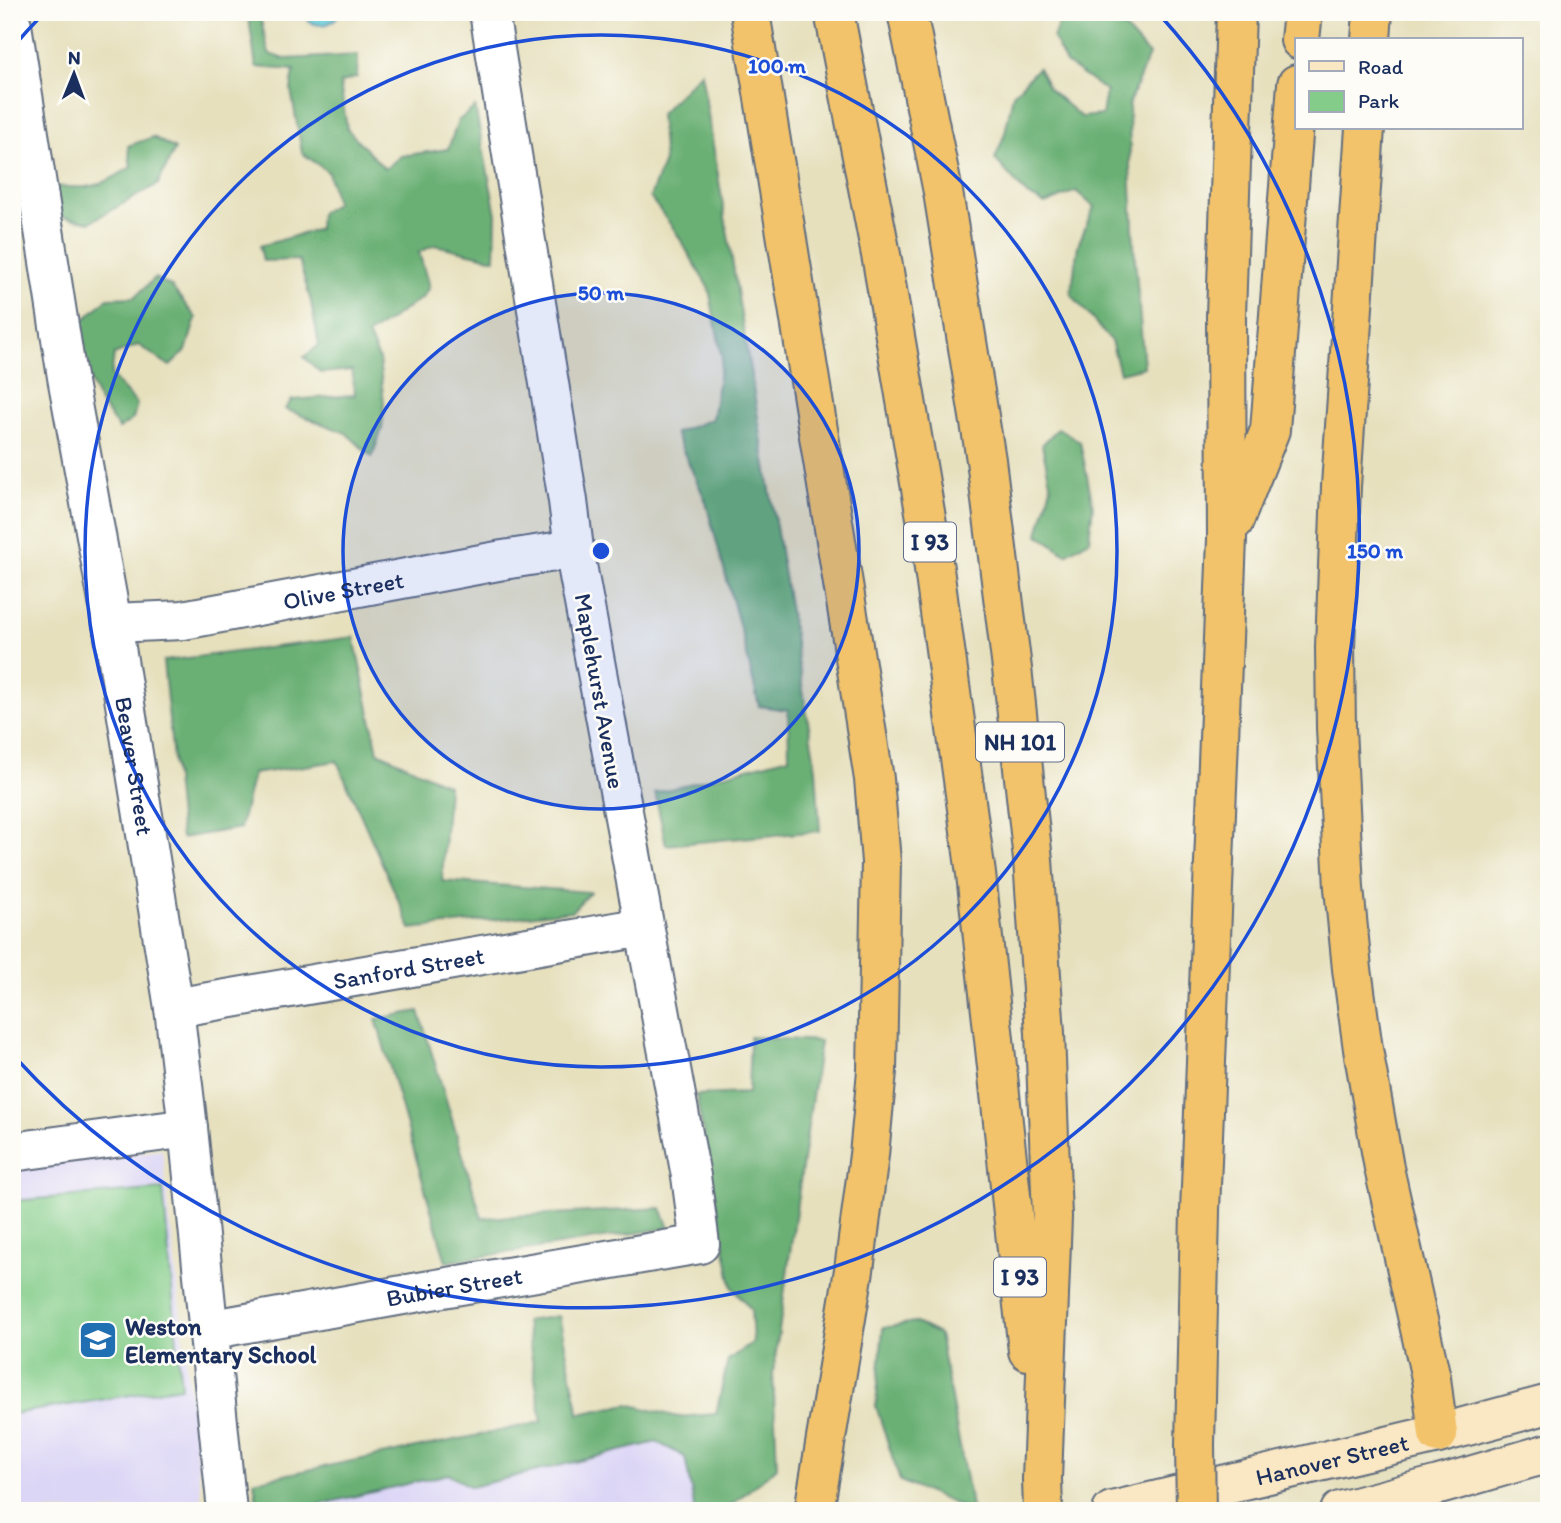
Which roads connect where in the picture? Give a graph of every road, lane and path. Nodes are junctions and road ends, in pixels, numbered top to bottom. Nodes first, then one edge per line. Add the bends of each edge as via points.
1 (489, 12) edge
2 (750, 12) edge
3 (834, 12) edge
4 (907, 12) edge
5 (1236, 12) edge
6 (1303, 12) edge
7 (1373, 12) edge
8 (12, 25) edge
9 (1300, 38) edge
10 (1371, 38) edge
11 (1295, 110) edge
12 (1365, 130) edge
13 (1227, 539) junction
14 (573, 549) junction
15 (112, 624) junction
16 (643, 927) junction
17 (174, 1008) junction
18 (188, 1128) junction
19 (12, 1152) edge
20 (700, 1244) joint
21 (208, 1330) junction
22 (1549, 1404) edge
23 (1438, 1434) junction
24 (1549, 1453) edge
25 (1043, 1495) edge
26 (1440, 1498) edge
27 (227, 1511) edge
28 (814, 1511) edge
29 (1112, 1511) edge
30 (1196, 1511) edge
31 (1340, 1511) edge

1 - 14 street, Maplehurst Avenue
2 - 28 highway via 855,658 881,862 877,1071 869,1155
3 - 25 highway, I 93 via 931,547 976,874
4 - 25 highway, NH 101 via 943,192 986,460 1032,860 1052,1217
5 - 13 highway via 1226,316
6 - 9 highway
7 - 10 highway
8 - 15 street, Beaver Street via 67,377
11 - 13 highway via 1270,430
12 - 23 highway via 1335,647 1344,888 1363,1049 1384,1168 1432,1378
13 - 30 highway, bridge via 1200,1211
14 - 15 street, Olive Street via 183,620
14 - 16 street, Maplehurst Avenue
15 - 17 street, Beaver Street
16 - 17 street, Sanford Street
16 - 20 street, Maplehurst Avenue
17 - 18 street, Beaver Street
18 - 19 street
18 - 21 street, Beaver Street
20 - 21 street, Bubier Street
21 - 27 street, Beaver Street
22 - 23 main road, Hanover Street
23 - 26 main road
23 - 29 main road, Hanover Street
24 - 26 main road, Hanover Street
26 - 31 main road, Hanover Street

